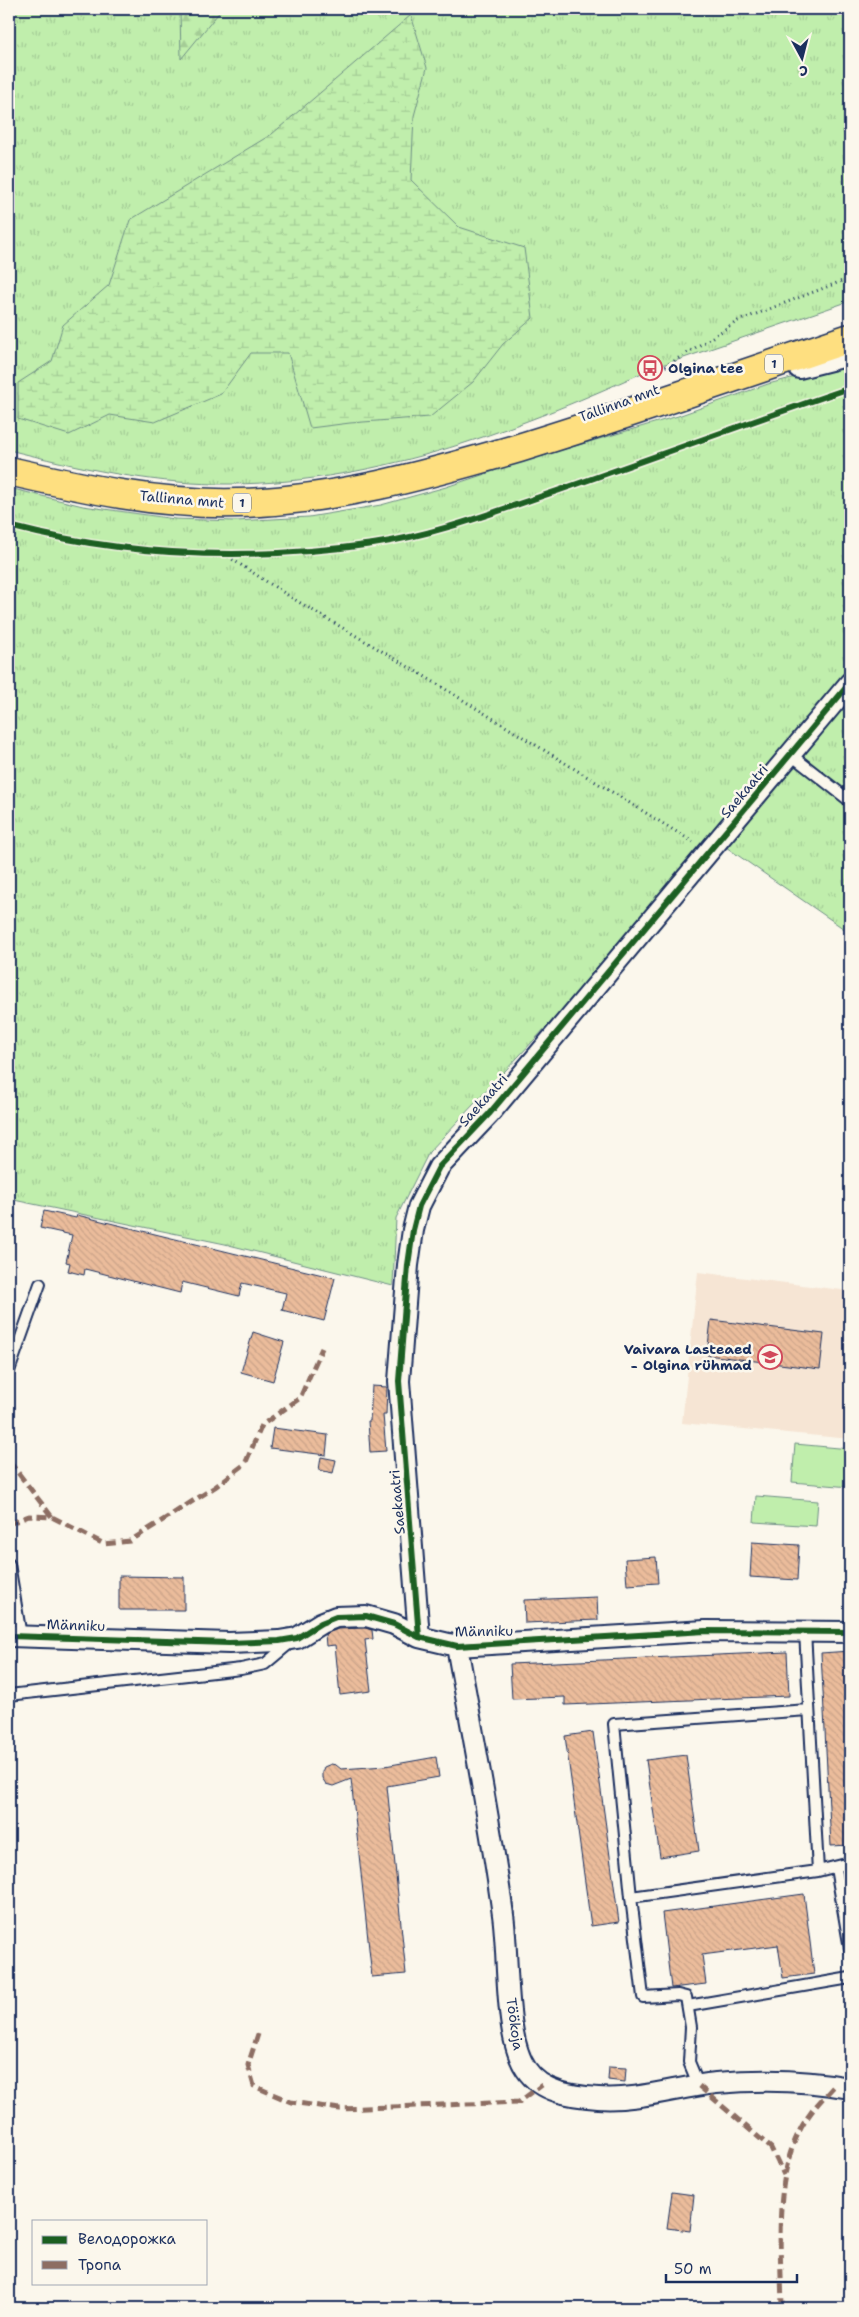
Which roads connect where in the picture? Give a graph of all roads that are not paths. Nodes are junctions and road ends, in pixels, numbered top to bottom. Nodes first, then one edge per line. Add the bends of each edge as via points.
1 (850, 318) edge
2 (850, 338) edge
3 (850, 355) edge
4 (697, 390) junction
5 (474, 461) junction
6 (9, 471) edge
7 (850, 683) edge
8 (790, 754) junction
9 (850, 801) edge
10 (40, 1284) dead end
11 (9, 1371) edge
12 (9, 1564) edge
13 (805, 1631) junction
14 (850, 1632) edge
15 (15, 1636) edge
16 (419, 1637) junction
17 (297, 1638) junction
18 (457, 1646) junction
19 (9, 1695) edge
20 (808, 1710) junction
21 (850, 1863) edge
22 (836, 1868) junction
23 (818, 1871) junction
24 (631, 1897) junction
25 (850, 1949) edge
26 (850, 1978) edge
27 (688, 2006) junction
28 (699, 2086) junction
29 (850, 2088) edge

1 - 5 highway, Tallinna mnt / 1 via 564,423
2 - 4 highway, Tallinna mnt / 1
3 - 4 street
4 - 5 highway, Tallinna mnt / 1
5 - 6 highway, Tallinna mnt / 1 via 398,482 312,498 236,503 172,500 90,490
7 - 8 street, Saekaatri
8 - 9 lane
8 - 16 street, Saekaatri via 490,1114 439,1167 419,1206 408,1265 400,1380
10 - 11 lane
12 - 15 lane
13 - 14 street, Männiku
13 - 18 street, Männiku via 705,1631
13 - 20 lane
15 - 17 street, Männiku via 229,1643
16 - 17 street, Männiku via 394,1624 366,1616 336,1617
16 - 18 street, Männiku
17 - 19 lane via 265,1664 249,1668
18 - 28 street, Töökoja via 490,1828 518,2055 536,2081 552,2090 577,2096 639,2096
20 - 23 lane
20 - 24 lane via 614,1724
21 - 22 lane
22 - 23 lane
22 - 25 lane
23 - 24 lane
24 - 27 lane via 643,1997 678,1995 686,1997
26 - 27 lane
27 - 28 lane via 691,2027 689,2062
28 - 29 street, Töökoja via 796,2082

